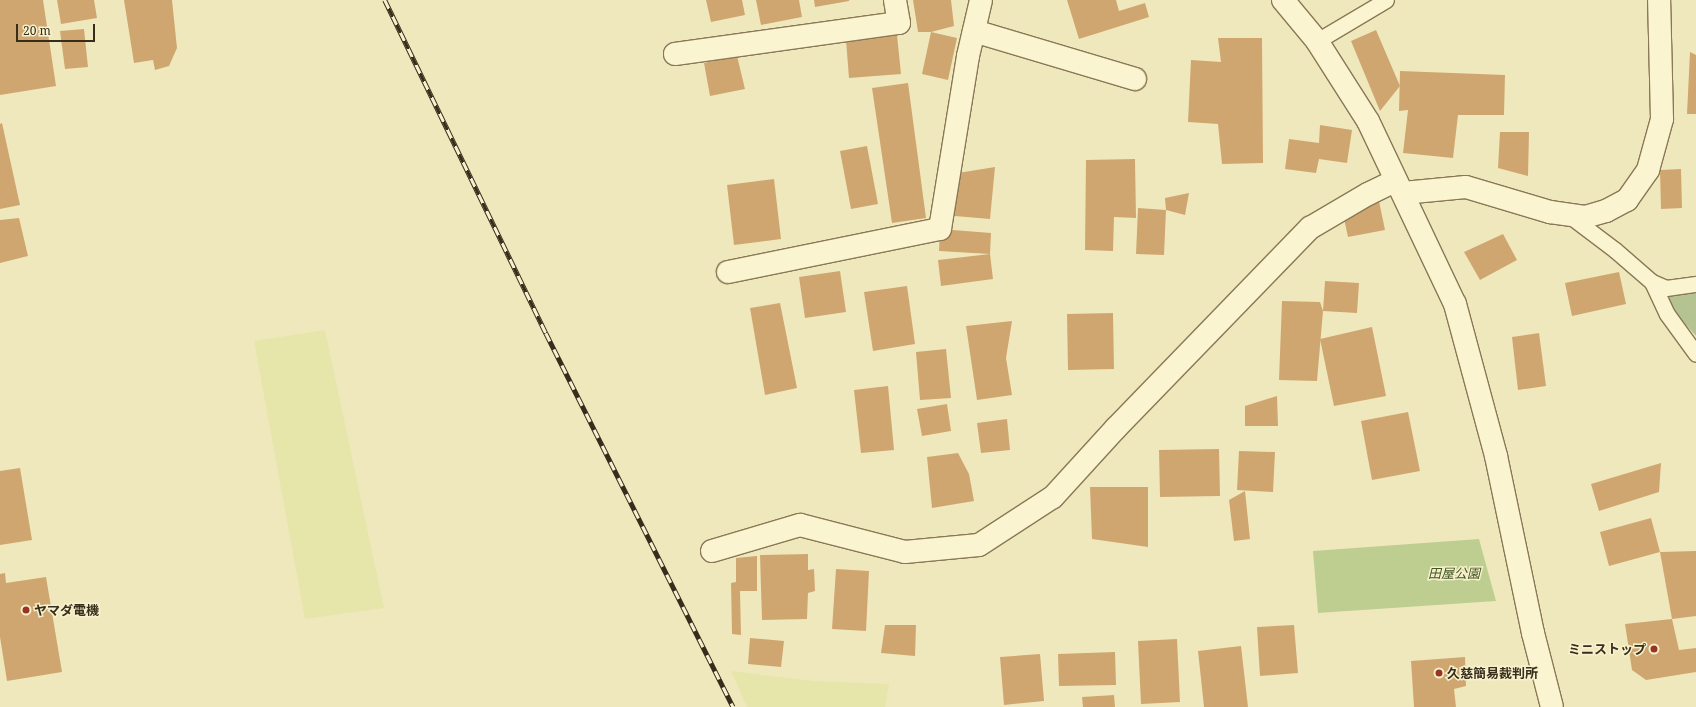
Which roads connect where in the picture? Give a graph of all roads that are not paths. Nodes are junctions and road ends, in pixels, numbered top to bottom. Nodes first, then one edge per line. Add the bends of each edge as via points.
1 (895, 0) edge
2 (981, 0) edge
3 (1283, 0) edge
4 (1386, 0) edge
5 (1658, 0) edge
6 (974, 31) junction
7 (1317, 41) junction
8 (676, 54) dead end
9 (1135, 79) dead end
10 (1399, 187) junction
11 (1568, 214) junction
12 (728, 272) dead end
13 (1652, 282) junction
14 (1696, 284) edge
15 (1696, 354) edge
16 (712, 552) dead end
17 (1552, 707) edge

1 - 8 street via 898,23
2 - 6 street
3 - 7 street
4 - 7 lane
5 - 11 street via 1662,119 1648,170 1627,200 1606,211 1585,216
6 - 9 street
6 - 12 street via 940,230
7 - 10 street via 1368,121
10 - 11 street via 1466,187 1550,212
10 - 16 street via 1368,194 1310,228 1116,428 1053,497 979,544 905,552 800,525
10 - 17 street via 1455,304 1496,456 1533,633
11 - 13 lane
13 - 14 lane via 1666,288
13 - 15 lane via 1667,314

